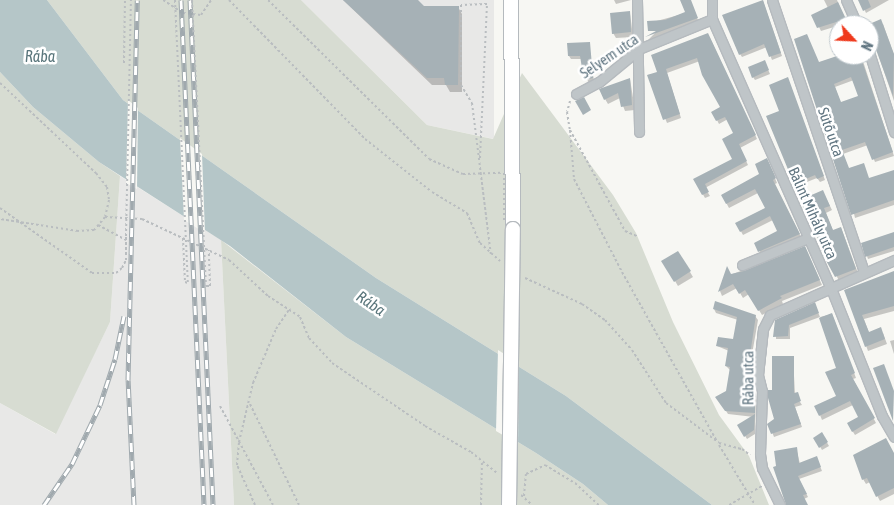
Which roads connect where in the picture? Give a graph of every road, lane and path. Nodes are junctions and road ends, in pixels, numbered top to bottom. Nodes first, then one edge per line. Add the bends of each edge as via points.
1 (125, 0) edge
2 (132, 0) edge
3 (163, 0) edge
4 (174, 0) edge
5 (192, 0) edge
6 (211, 0) edge
7 (229, 0) edge
8 (268, 0) edge
9 (511, 0) edge
10 (637, 0) edge
11 (712, 0) edge
12 (772, 0) edge
13 (846, 0) edge
14 (853, 15) edge
15 (712, 19) junction
16 (639, 50) junction
17 (124, 62) dead end
18 (873, 65) edge
19 (0, 83) edge
20 (576, 94) joint
21 (570, 130) junction
22 (639, 132) dead end
23 (894, 132) edge
24 (480, 158) junction
25 (504, 173) dead end
26 (482, 174) junction
27 (0, 208) edge
28 (105, 218) junction
29 (0, 219) edge
30 (19, 220) junction
31 (98, 226) junction
32 (637, 236) dead end
33 (183, 237) junction
34 (808, 238) junction
35 (126, 240) junction
36 (210, 250) junction
37 (894, 260) edge
38 (742, 265) dead end
39 (864, 272) junction
40 (530, 281) dead end
41 (830, 286) junction
42 (290, 308) junction
43 (250, 404) junction
44 (220, 406) dead end
45 (894, 437) edge
46 (239, 442) junction
47 (719, 443) junction
48 (482, 461) junction
49 (762, 468) junction
50 (504, 478) dead end
51 (768, 482) junction
52 (517, 491) dead end
53 (749, 494) junction
54 (524, 497) junction
55 (255, 505) edge
56 (273, 505) edge
57 (299, 505) edge
58 (481, 505) edge
59 (509, 505) edge
60 (532, 505) edge
61 (599, 505) edge
62 (729, 505) edge
63 (755, 505) edge
64 (780, 505) edge

1 - 17 path
2 - 35 path, bridge
3 - 6 path via 183,13 201,15
4 - 33 path, bridge via 188,283 185,282
5 - 36 path, bridge via 206,286 210,286
7 - 26 path via 365,140 432,192 467,213 480,243 491,255
8 - 26 path via 429,159 450,171
9 - 59 main road, bridge
10 - 16 street
11 - 15 street, Bálint Mihály utca
12 - 39 street, Sütő utca
13 - 14 street
15 - 16 street, Selyem utca
15 - 34 street, Bálint Mihály utca
16 - 20 street, Selyem utca via 599,82
16 - 22 street
18 - 23 street
19 - 28 path via 103,180 109,200
20 - 21 path via 569,102 567,112
21 - 32 path via 625,231
21 - 47 path via 574,179 622,272
24 - 24 path via 487,4 461,5 461,85 472,103
24 - 26 path
25 - 26 path
27 - 30 path
28 - 31 path
28 - 33 path via 142,219
29 - 30 path
30 - 31 path via 78,231 94,230
30 - 35 path via 82,269 103,275 116,274 126,260
31 - 35 path
33 - 36 path
34 - 38 street
34 - 41 street, Bálint Mihály utca
36 - 42 path via 230,260 268,296
37 - 39 street, Rába utca
39 - 41 street, Rába utca
40 - 47 path via 582,304 605,320 632,350 666,403
41 - 45 street, Bálint Mihály utca via 882,416
41 - 49 street, Rába utca via 770,315 763,329 758,375 762,391
42 - 43 path via 276,329 253,383
42 - 48 path via 300,317 317,350 332,363
43 - 46 path
43 - 57 path
44 - 46 path
46 - 55 path via 237,465
46 - 56 path
47 - 49 path via 742,449
47 - 53 path
48 - 50 path
48 - 58 path
49 - 51 street, Rába utca
51 - 53 path
51 - 64 street, Rába utca
52 - 54 path
53 - 62 path
53 - 63 path
54 - 60 path
54 - 61 path via 526,474 545,465 575,484

